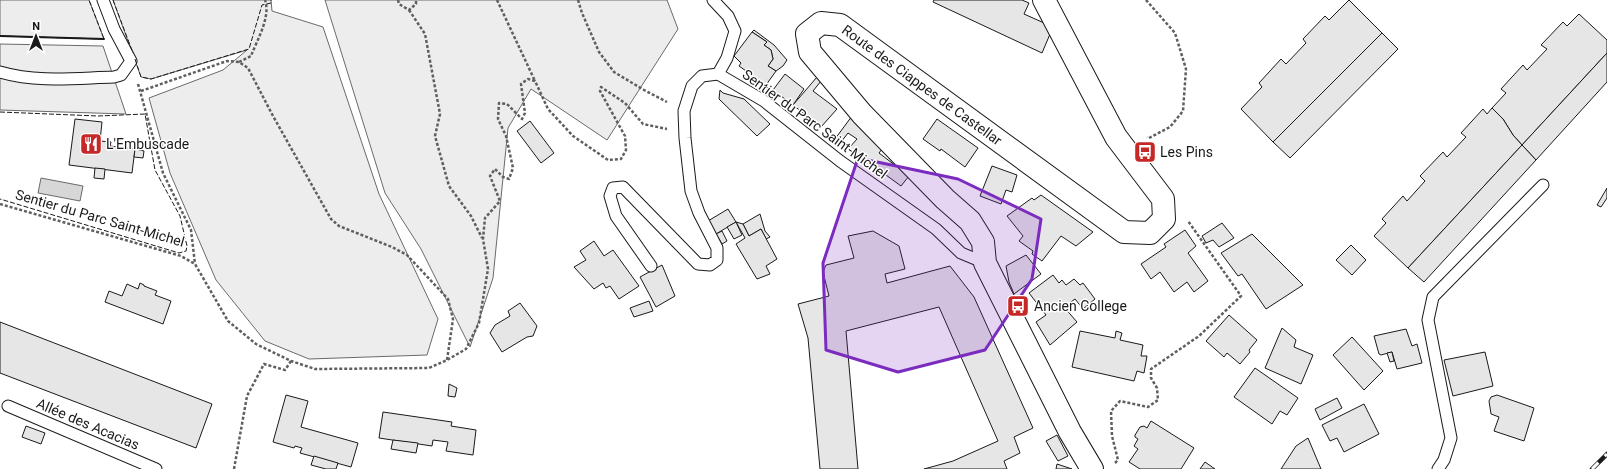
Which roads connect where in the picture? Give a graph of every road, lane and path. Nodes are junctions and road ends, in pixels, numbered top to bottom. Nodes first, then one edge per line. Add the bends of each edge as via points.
1 (103, 0) edge
2 (265, 0) edge
3 (398, 0) edge
4 (416, 0) edge
5 (497, 0) edge
6 (578, 0) edge
7 (713, 0) edge
8 (1044, 0) edge
9 (1146, 0) edge
10 (409, 10) junction
11 (239, 62) junction
12 (0, 72) edge
13 (718, 74) junction
14 (535, 81) junction
15 (141, 92) dead end
16 (144, 103) dead end
17 (684, 111) junction
18 (1116, 137) junction
19 (1543, 185) dead end
20 (1163, 199) junction
21 (0, 204) edge
22 (483, 238) junction
23 (985, 263) junction
24 (196, 264) junction
25 (651, 266) dead end
26 (447, 360) junction
27 (291, 361) junction
28 (8, 406) dead end
29 (1114, 464) dead end
30 (156, 469) edge
31 (234, 469) edge
32 (1092, 469) edge
33 (1438, 469) edge

1 - 12 lane via 114,29 131,61 121,75 56,79 17,77
2 - 11 path via 266,17 251,56
3 - 10 path via 399,4
4 - 10 path via 416,4
5 - 14 path
6 - 17 path via 599,52 614,72
7 - 13 lane via 728,16 736,32
8 - 18 street
9 - 18 path via 1175,33 1186,69 1183,112 1170,127 1149,138 1128,132
10 - 22 path via 425,34 440,114 436,136 449,186
11 - 15 path via 227,61
11 - 26 path via 248,68 331,219 339,226 407,255 448,298 453,318
13 - 17 lane via 702,76 692,86
13 - 23 lane, Sentier du Parc Saint-Michel via 764,102 840,161 936,229 961,253
14 - 17 path via 548,109 573,136 608,160 621,159 626,150 625,136 600,91 601,87 625,103 643,124 667,130 679,122
14 - 22 path, Sentier du Parc Saint-Michel via 528,79 521,84 525,113 522,119 507,104 499,103 498,119 506,136 513,168 509,179 495,169 490,176 500,202 485,218
16 - 24 path via 163,173 191,230
17 - 25 lane via 691,191 717,248 717,260 710,265 698,264 623,187 613,188 610,196 616,216
18 - 20 street
19 - 33 lane via 1433,297 1428,320 1450,438 1444,460
20 - 23 street, Route des Ciappes de Castellar via 1164,218 1150,233 1124,232 840,25 821,23 807,34 810,52 862,114 970,222 983,242
20 - 29 path via 1184,216 1241,296 1199,336 1150,369 1150,378 1156,388 1158,400 1148,407 1120,401 1111,411 1112,436 1118,460
21 - 24 path, Sentier du Parc Saint-Michel via 181,256
22 - 26 path, Sentier du Parc Saint-Michel via 488,269 479,323 466,348
23 - 32 street, Route des Ciappes de Castellar via 1070,432
24 - 27 path, Sentier du Parc Saint-Michel via 228,321 256,344
26 - 27 path, Sentier du Parc Saint-Michel via 428,368 330,369 315,369
27 - 31 path via 285,370 264,364 247,396
28 - 30 lane, Allée des Acacias

